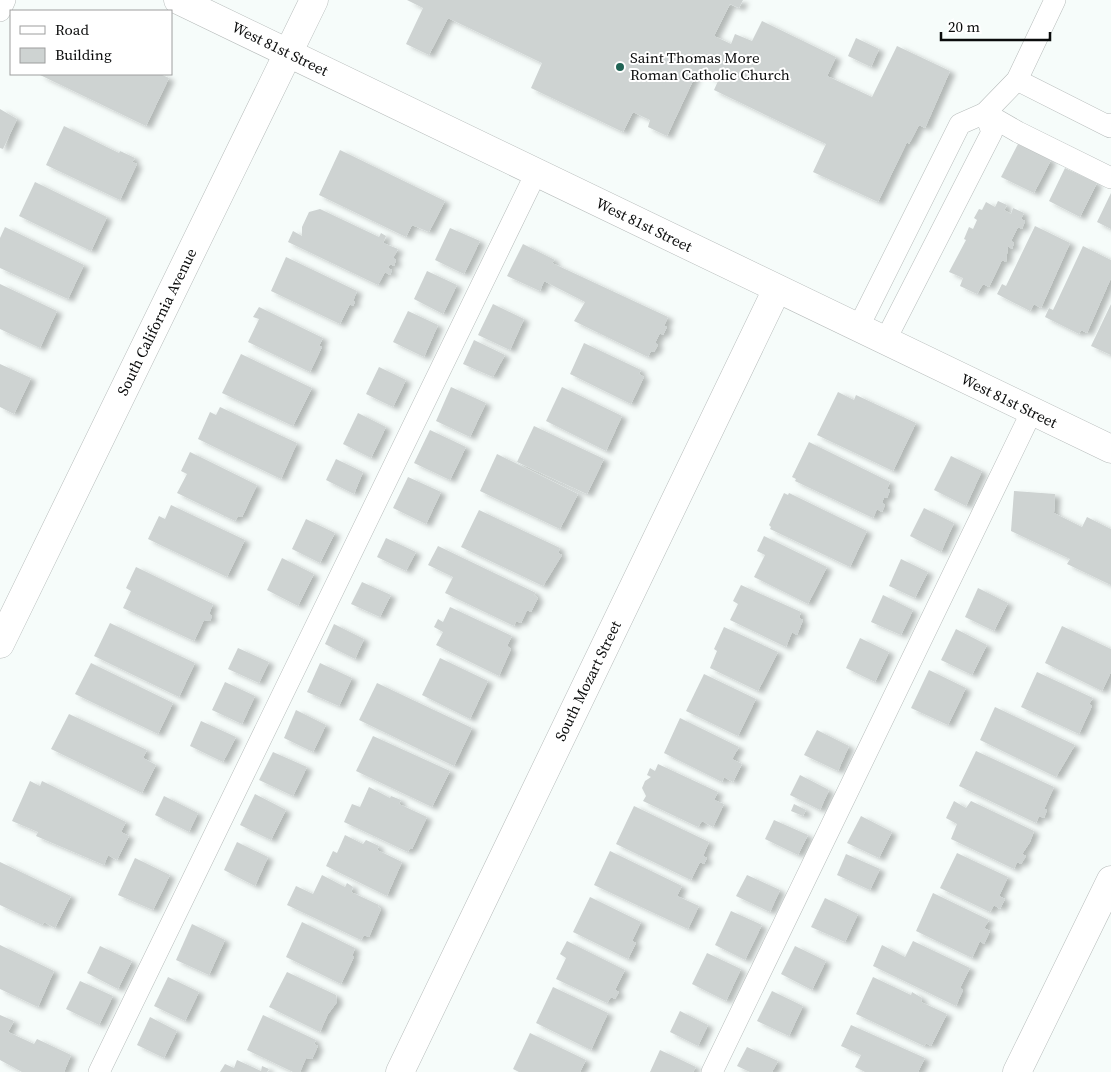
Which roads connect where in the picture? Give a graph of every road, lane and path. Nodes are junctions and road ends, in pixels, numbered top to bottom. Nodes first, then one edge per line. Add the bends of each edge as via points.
1 (5, 0) edge
2 (178, 0) edge
3 (314, 0) edge
4 (1055, 0) edge
5 (0, 11) edge
6 (289, 52) junction
7 (1018, 80) junction
8 (985, 113) junction
9 (1111, 124) edge
10 (536, 173) junction
11 (1111, 178) edge
12 (776, 289) junction
13 (858, 328) junction
14 (885, 341) junction
15 (1032, 412) junction
16 (1111, 449) edge
17 (0, 644) edge
18 (1111, 880) edge
19 (99, 1072) edge
20 (400, 1072) edge
21 (712, 1072) edge
22 (1018, 1072) edge

1 - 5 lane
2 - 6 street, West 81st Street
3 - 6 street, South California Avenue
4 - 7 lane
6 - 10 street, West 81st Street
6 - 17 street, South California Avenue
7 - 8 lane
7 - 9 lane via 1110,127
8 - 11 lane
8 - 13 lane via 960,124
8 - 14 lane via 992,132
10 - 12 street, West 81st Street
10 - 19 lane
12 - 13 street, West 81st Street
12 - 20 street, South Mozart Street
13 - 14 street, West 81st Street
14 - 15 street, West 81st Street
15 - 16 street, West 81st Street
15 - 21 lane
18 - 22 street

